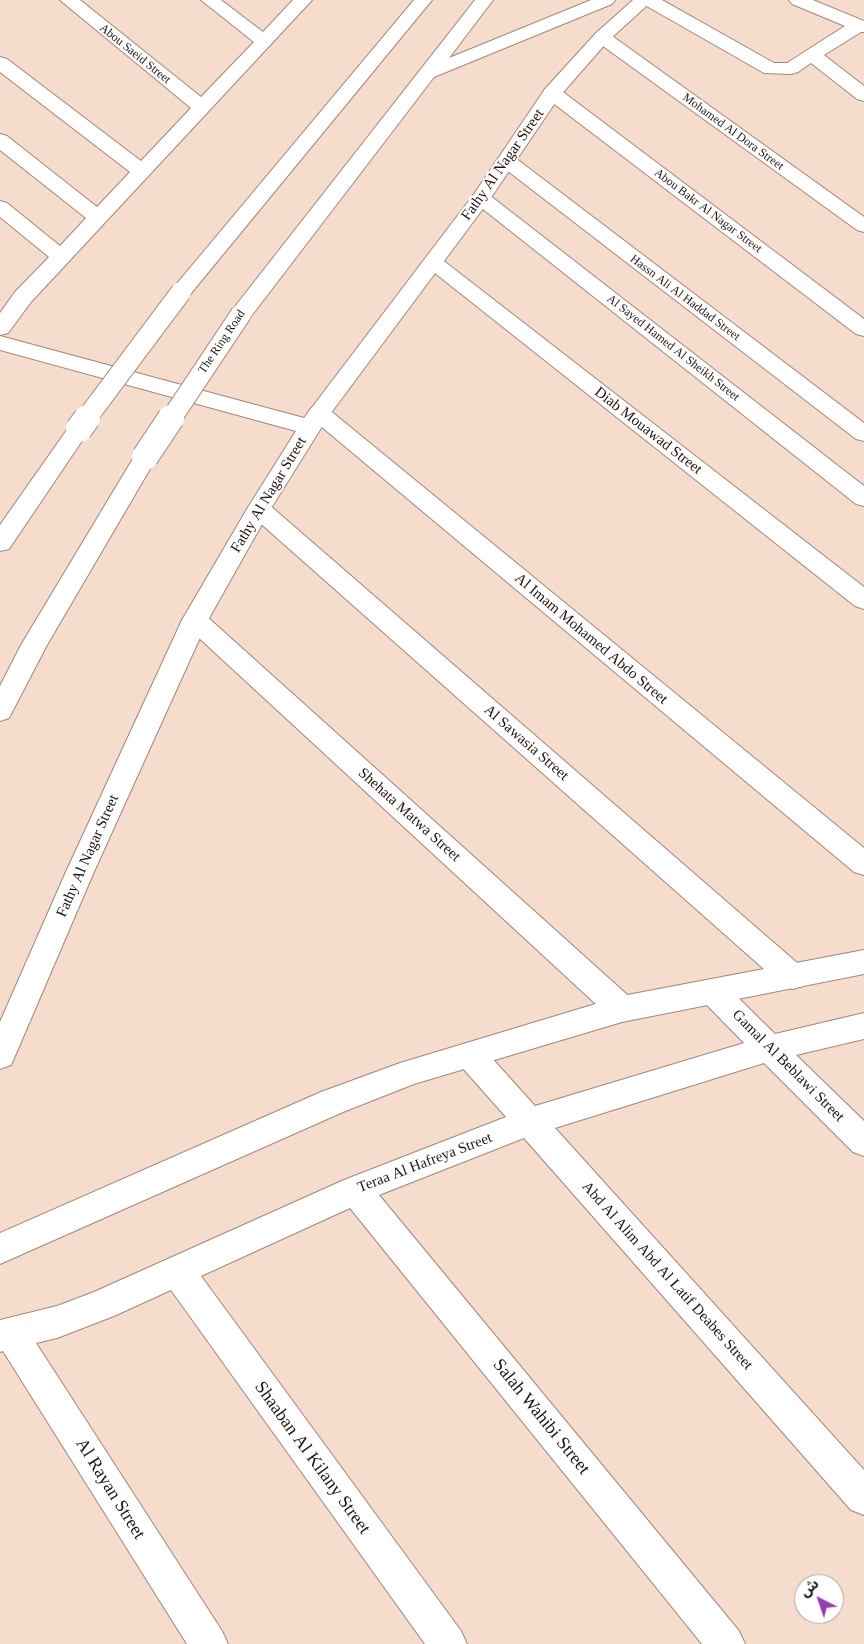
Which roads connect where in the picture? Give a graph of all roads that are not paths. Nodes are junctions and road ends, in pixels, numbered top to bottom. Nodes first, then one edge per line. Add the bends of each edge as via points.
1 (69, 0) edge
2 (210, 0) edge
3 (303, 0) edge
4 (423, 0) edge
5 (484, 0) edge
6 (606, 0) edge
7 (644, 0) edge
8 (649, 0) edge
9 (798, 0) edge
10 (862, 26) edge
11 (602, 37) junction
12 (264, 41) junction
13 (812, 55) junction
14 (0, 63) edge
15 (427, 73) junction
16 (552, 93) junction
17 (864, 95) edge
18 (202, 107) junction
19 (0, 140) edge
20 (507, 162) junction
21 (142, 171) junction
22 (481, 198) junction
23 (0, 207) edge
24 (98, 218) junction
25 (864, 226) edge
26 (61, 257) junction
27 (433, 262) junction
28 (0, 328) edge
29 (864, 329) edge
30 (0, 343) edge
31 (314, 420) junction
32 (864, 434) edge
33 (864, 498) edge
34 (259, 509) junction
35 (0, 543) edge
36 (864, 600) edge
37 (195, 620) junction
38 (0, 711) edge
39 (864, 864) edge
40 (864, 962) edge
41 (793, 977) junction
42 (712, 990) junction
43 (622, 1009) junction
44 (864, 1026) edge
45 (770, 1048) junction
46 (470, 1055) junction
47 (0, 1056) edge
48 (529, 1122) junction
49 (864, 1142) edge
50 (355, 1190) junction
51 (0, 1249) edge
52 (177, 1271) junction
53 (6, 1335) edge
54 (864, 1497) edge
55 (208, 1644) edge
56 (448, 1644) edge
57 (726, 1644) edge

1 - 18 main road, Abou Saeid Street
2 - 12 main road
3 - 12 main road
4 - 35 main road, bridge via 181,292 79,429
5 - 15 main road, The Ring Road
6 - 15 main road
7 - 11 main road, Fathy Al Nagar Street
8 - 13 main road via 765,67 785,69
9 - 10 main road
10 - 13 main road
11 - 16 main road, Fathy Al Nagar Street
11 - 25 main road, Mohamed Al Dora Street
12 - 18 main road
13 - 17 main road
14 - 21 main road
15 - 38 main road, The Ring Road, bridge via 241,314 145,457 34,645
16 - 20 main road, Fathy Al Nagar Street
16 - 29 main road, Abou Bakr Al Nagar Street
18 - 21 main road
19 - 24 main road
20 - 22 main road, Fathy Al Nagar Street
20 - 32 main road, Hassn Ali Al Haddad Street
21 - 24 main road
22 - 27 main road, Fathy Al Nagar Street
22 - 33 main road, Al Sayed Hamed Al Sheikh Street
23 - 26 main road
24 - 26 main road
26 - 28 main road via 23,297
27 - 31 main road, Fathy Al Nagar Street
27 - 36 main road, Diab Mouawad Street
30 - 31 main road
31 - 34 main road, Fathy Al Nagar Street
31 - 39 main road, Al Imam Mohamed Abdo Street
34 - 37 main road, Fathy Al Nagar Street
34 - 41 main road, Al Sawasia Street
37 - 43 main road, Shehata Matwa Street
37 - 47 main road, Fathy Al Nagar Street
40 - 41 main road
41 - 42 main road
42 - 43 main road
42 - 45 main road, Gamal Al Beblawi Street
43 - 46 main road
44 - 45 main road, Teraa Al Hafreya Street
45 - 48 main road, Teraa Al Hafreya Street
45 - 49 main road, Gamal Al Beblawi Street
46 - 48 main road, Abd Al Alim Abd Al Latif Deabes Street
46 - 51 main road via 411,1072 332,1102
48 - 50 main road, Teraa Al Hafreya Street
48 - 54 main road, Abd Al Alim Abd Al Latif Deabes Street
50 - 52 main road, Teraa Al Hafreya Street
50 - 57 main road, Salah Wahibi Street
52 - 53 main road, Teraa Al Hafreya Street via 66,1318
52 - 56 main road, Shaaban Al Kilany Street
53 - 55 main road, Al Rayan Street

